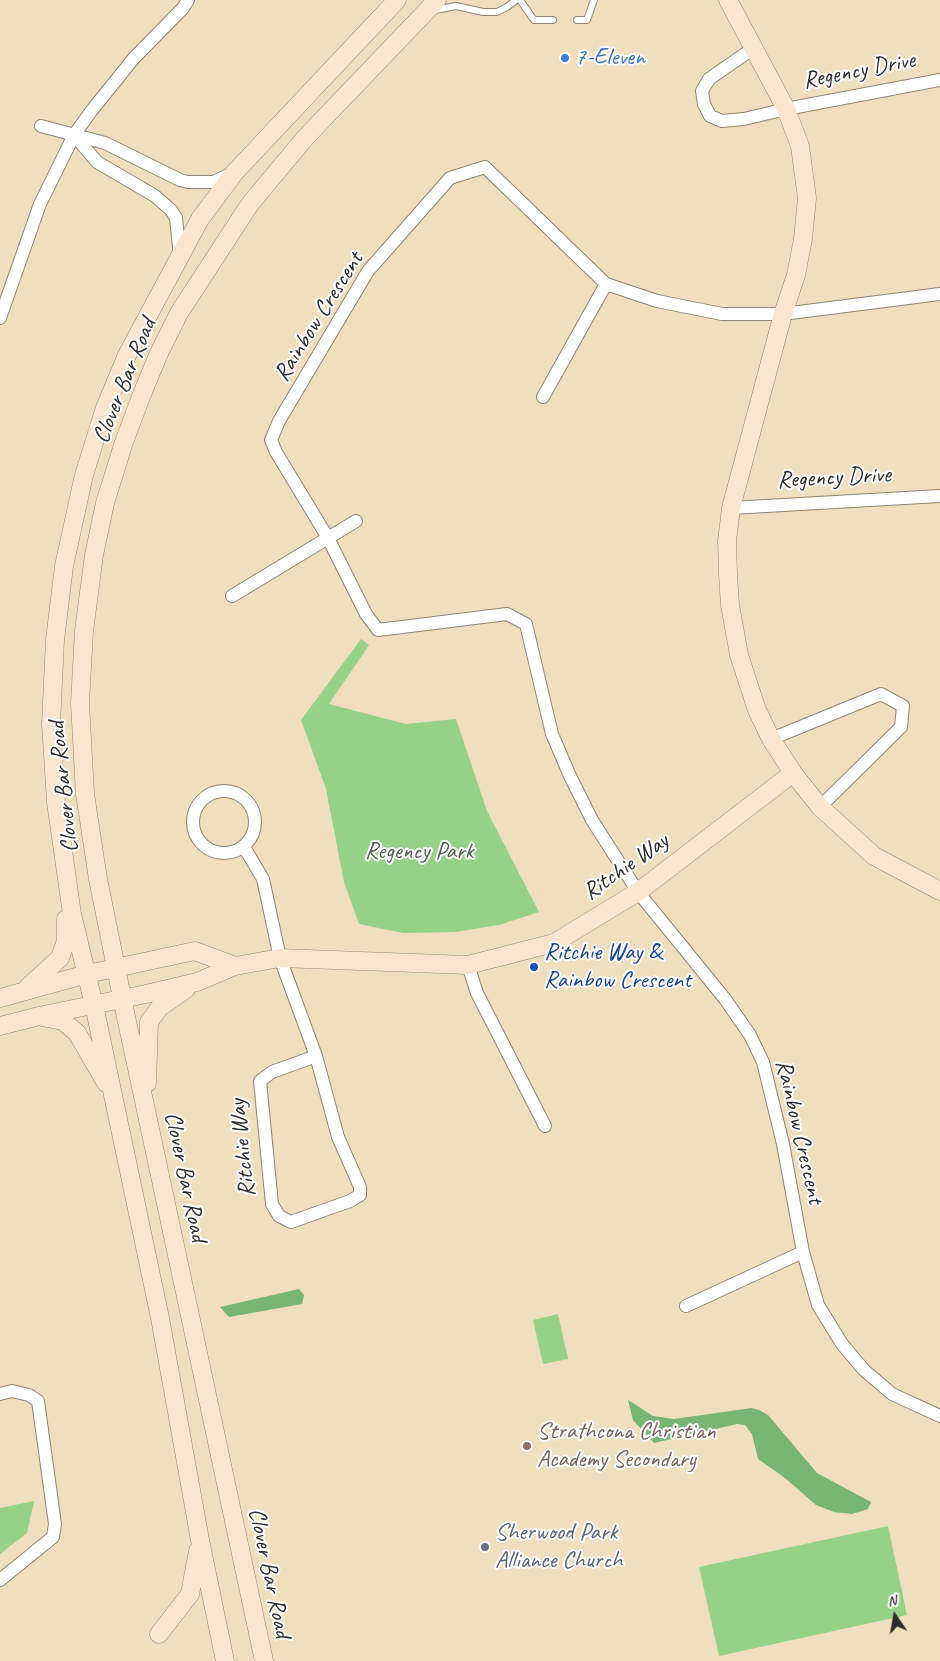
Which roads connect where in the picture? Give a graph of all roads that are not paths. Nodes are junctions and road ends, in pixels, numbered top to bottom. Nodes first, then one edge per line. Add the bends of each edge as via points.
1 (188, 0) edge
2 (397, 0) edge
3 (436, 0) edge
4 (518, 0) edge
5 (588, 0) edge
6 (594, 0) edge
7 (726, 3) edge
8 (422, 15) junction
9 (553, 20) dead end
10 (577, 20) dead end
11 (755, 47) junction
12 (940, 80) edge
13 (786, 108) junction
14 (41, 126) dead end
15 (74, 135) junction
16 (235, 172) junction
17 (180, 257) junction
18 (606, 284) junction
19 (940, 294) edge
20 (783, 314) junction
21 (0, 318) edge
22 (542, 397) dead end
23 (940, 496) edge
24 (731, 508) junction
25 (356, 521) dead end
26 (328, 538) junction
27 (232, 596) dead end
28 (771, 739) junction
29 (793, 773) junction
30 (820, 807) junction
31 (244, 847) junction
32 (62, 850) junction
33 (940, 891) edge
34 (638, 892) junction
35 (280, 958) junction
36 (468, 965) junction
37 (235, 966) junction
38 (117, 967) junction
39 (87, 974) junction
40 (197, 982) junction
41 (22, 992) junction
42 (0, 998) edge
43 (123, 999) junction
44 (94, 1005) junction
45 (40, 1016) junction
46 (0, 1026) edge
47 (316, 1056) junction
48 (113, 1096) junction
49 (147, 1111) junction
50 (545, 1126) dead end
51 (803, 1252) junction
52 (686, 1306) dead end
53 (0, 1394) edge
54 (940, 1416) edge
55 (200, 1540) junction
56 (0, 1580) edge
57 (159, 1634) dead end
58 (225, 1661) edge
59 (264, 1661) edge

1 - 15 street via 134,58
2 - 16 main road, Clover Bar Road
3 - 8 main road, Clover Bar Road
4 - 8 lane via 497,12 456,6
4 - 9 lane via 534,20
5 - 6 lane
6 - 10 lane via 587,20
7 - 11 main road, Regency Drive
8 - 38 main road, Clover Bar Road via 305,138 250,204 179,313 152,369 124,442 105,503 94,555 84,631 80,703 85,794
11 - 13 main road, Regency Drive
11 - 13 street, Regency Drive via 709,79 702,90 710,116 722,121 744,119
12 - 13 street, Regency Drive
13 - 20 main road, Regency Drive via 800,146 807,198 796,275
14 - 15 street
15 - 16 street via 105,143 188,182 213,182
15 - 17 street via 97,162 156,196 171,210 176,218
15 - 21 street via 40,204
16 - 17 main road, Clover Bar Road via 200,219
17 - 32 main road, Clover Bar Road via 126,355 105,408 84,474 64,566 55,640 52,724
18 - 20 street, Rainbow Crescent via 657,301 722,314
18 - 22 street
18 - 26 street, Rainbow Crescent via 485,167 450,178 368,271 279,421 271,440
19 - 20 street
20 - 24 main road, Regency Drive
23 - 24 street, Regency Drive
24 - 28 main road, Regency Drive via 728,574 739,655 757,710
25 - 26 street
26 - 27 street
26 - 34 street, Rainbow Crescent via 366,614 378,630 507,614 526,624 552,734 592,820
28 - 29 main road, Regency Drive
28 - 30 street via 881,694 903,706 901,727
29 - 30 main road, Regency Drive
29 - 34 main road, Ritchie Way
30 - 33 main road, Regency Drive via 874,856
31 - 31 street via 256,825 254,810 248,801 231,791 221,791 202,799 195,812 193,828 197,839 204,847 224,854
31 - 35 street, Ritchie Way via 263,879
32 - 39 main road, Clover Bar Road via 72,914
32 - 41 main road via 66,941 60,958
34 - 36 main road, Ritchie Way via 554,943
34 - 51 street, Rainbow Crescent via 725,1000 750,1035 763,1062 783,1144
35 - 36 main road, Ritchie Way
35 - 37 main road, Ritchie Way
35 - 47 street, Ritchie Way
36 - 50 street via 477,993
37 - 38 main road via 195,951
37 - 40 main road, Ritchie Way
38 - 39 main road
38 - 43 main road, Clover Bar Road
39 - 41 main road
39 - 44 main road, Clover Bar Road
40 - 43 main road, Ritchie Way
40 - 49 main road via 160,1007 149,1022
41 - 42 main road
43 - 44 main road, Ritchie Way
43 - 49 main road, Clover Bar Road
44 - 45 main road, Ritchie Way
44 - 48 main road, Clover Bar Road
45 - 46 main road, Ritchie Way
45 - 48 main road via 63,1022 77,1033
47 - 47 street, Ritchie Way via 272,1072 260,1081 272,1204 280,1216 291,1222 350,1201 360,1194 360,1187 338,1137
48 - 55 main road, Clover Bar Road via 160,1318
49 - 59 main road, Clover Bar Road
51 - 52 street
51 - 54 street, Rainbow Crescent via 818,1305 842,1344 864,1370 892,1394
53 - 56 street via 12,1391 38,1401 55,1524 53,1537
55 - 57 main road via 190,1594
55 - 58 main road, Clover Bar Road

